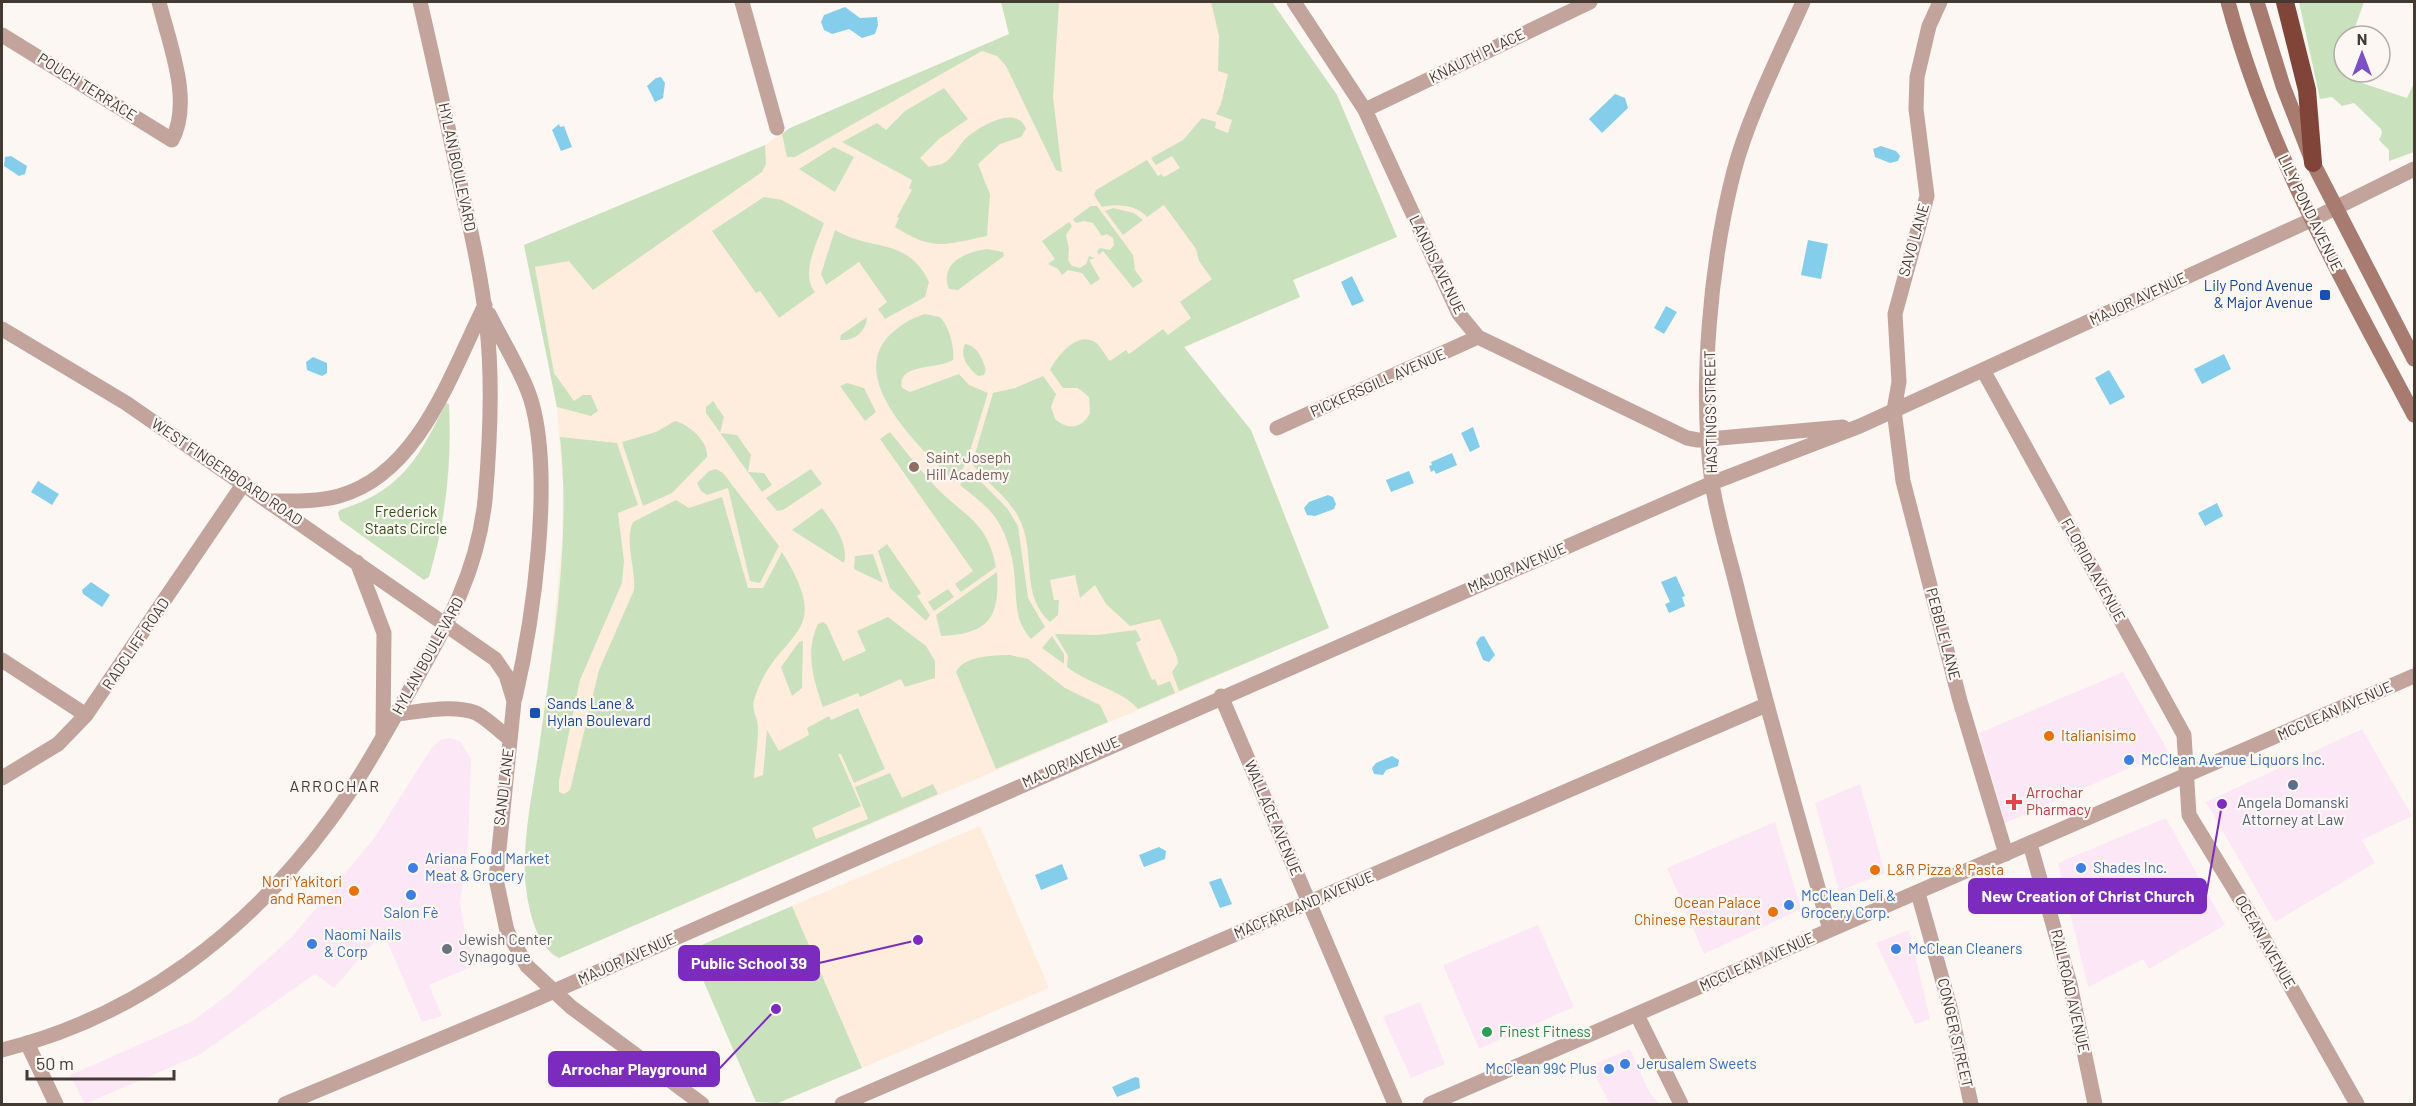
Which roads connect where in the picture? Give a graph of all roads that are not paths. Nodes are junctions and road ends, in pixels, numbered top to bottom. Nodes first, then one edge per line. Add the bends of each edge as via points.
1 (159, 2) edge
2 (420, 2) edge
3 (742, 2) edge
4 (1294, 2) edge
5 (1590, 2) edge
6 (1803, 2) edge
7 (1940, 2) edge
8 (2228, 2) edge
9 (2257, 2) edge
10 (2285, 2) edge
11 (2, 35) edge
12 (1365, 110) junction
13 (777, 128) dead end
14 (2313, 163) junction
15 (2415, 169) edge
16 (2335, 208) junction
17 (2311, 220) junction
18 (485, 305) junction
19 (2, 329) edge
20 (1478, 337) junction
21 (2415, 359) edge
22 (1983, 369) junction
23 (1894, 410) junction
24 (2415, 415) edge
25 (1860, 426) junction
26 (1277, 428) dead end
27 (1709, 439) junction
28 (244, 483) junction
29 (1712, 483) junction
30 (270, 501) junction
31 (357, 562) junction
32 (447, 624) junction
33 (2, 660) edge
34 (2415, 676) edge
35 (1221, 696) junction
36 (514, 701) junction
37 (1766, 705) junction
38 (396, 714) junction
39 (86, 715) junction
40 (383, 736) junction
41 (510, 739) junction
42 (2187, 776) junction
43 (2, 778) edge
44 (2030, 844) junction
45 (2006, 854) junction
46 (1918, 892) junction
47 (1309, 902) junction
48 (1830, 930) junction
49 (552, 991) junction
50 (1637, 1015) junction
51 (27, 1043) junction
52 (2, 1050) edge
53 (56, 1104) edge
54 (285, 1104) edge
55 (702, 1104) edge
56 (842, 1104) edge
57 (1395, 1104) edge
58 (1430, 1104) edge
59 (1681, 1104) edge
60 (1971, 1104) edge
61 (2096, 1104) edge
62 (2357, 1104) edge

1 - 11 street, POUCH TERRACE via 182,101 182,118 172,140
2 - 18 street, HYLAN BOULEVARD
3 - 13 street
4 - 12 street, LANDIS AVENUE
5 - 12 street, KNAUTH PLACE
6 - 27 street, HASTINGS STREET via 1734,169 1712,293
7 - 23 street, SAVO LANE via 1929,26 1917,77 1916,109 1927,196 1895,314 1899,382
8 - 17 main road, LILY POND AVENUE via 2267,121
9 - 14 main road, LILY POND AVENUE via 2283,86
10 - 14 highway via 2307,90
12 - 20 street, LANDIS AVENUE via 1459,314
14 - 16 main road, LILY POND AVENUE
15 - 16 street, MAJOR AVENUE
16 - 17 street, MAJOR AVENUE
16 - 21 main road, LILY POND AVENUE
17 - 22 street, MAJOR AVENUE
17 - 24 main road, LILY POND AVENUE
18 - 30 street via 424,427 385,473 364,486 324,500
18 - 32 street, HYLAN BOULEVARD via 489,377 485,501 473,563
18 - 36 street via 531,400 539,464 538,535 528,635
19 - 28 street, WEST FINGERBOARD ROAD via 118,398
20 - 26 street, PICKERSGILL AVENUE
20 - 27 street, LANDIS AVENUE via 1672,432 1687,438
22 - 23 street, MAJOR AVENUE
22 - 42 street, FLORIDA AVENUE via 2184,735
23 - 25 street, MAJOR AVENUE
23 - 45 street, PEBBLE LANE via 1903,481 1960,701
25 - 27 street, MAJOR AVENUE
25 - 29 street, MAJOR AVENUE
27 - 29 street, HASTINGS STREET
28 - 30 street, WEST FINGERBOARD ROAD
28 - 39 street, RADCLIFF ROAD
29 - 35 street, MAJOR AVENUE
29 - 37 street, HASTINGS STREET
30 - 31 street, WEST FINGERBOARD ROAD
31 - 32 street, WEST FINGERBOARD ROAD
31 - 40 street via 384,633
32 - 36 street, SAND LANE via 495,659 510,683
32 - 38 street, HYLAN BOULEVARD
33 - 39 street
34 - 42 street, MCCLEAN AVENUE
35 - 47 street, WALLACE AVENUE
35 - 49 street, MAJOR AVENUE
36 - 41 street, SAND LANE
37 - 47 street, MACFARLAND AVENUE
37 - 48 street, HASTINGS STREET
38 - 40 street, HYLAN BOULEVARD
38 - 41 street via 465,711 484,718
39 - 43 street, RADCLIFF ROAD via 58,744
40 - 51 street, HYLAN BOULEVARD via 310,846 216,944 136,998 82,1024
41 - 49 street, SAND LANE via 496,853 497,892 515,949
42 - 44 street, MCCLEAN AVENUE
42 - 62 street, OCEAN AVENUE via 2189,815
44 - 45 street, MCCLEAN AVENUE
44 - 61 street, RAILROAD AVENUE via 2070,984
45 - 46 street, MCCLEAN AVENUE
46 - 48 street, MCCLEAN AVENUE
46 - 60 street, CONGER STREET via 1950,1007
47 - 56 street, MACFARLAND AVENUE
47 - 57 street, WALLACE AVENUE
48 - 50 street, MCCLEAN AVENUE
49 - 54 street, MAJOR AVENUE
49 - 55 street, SAND LANE
50 - 58 street, MCCLEAN AVENUE
50 - 59 street
51 - 52 street, HYLAN BOULEVARD
51 - 53 street

